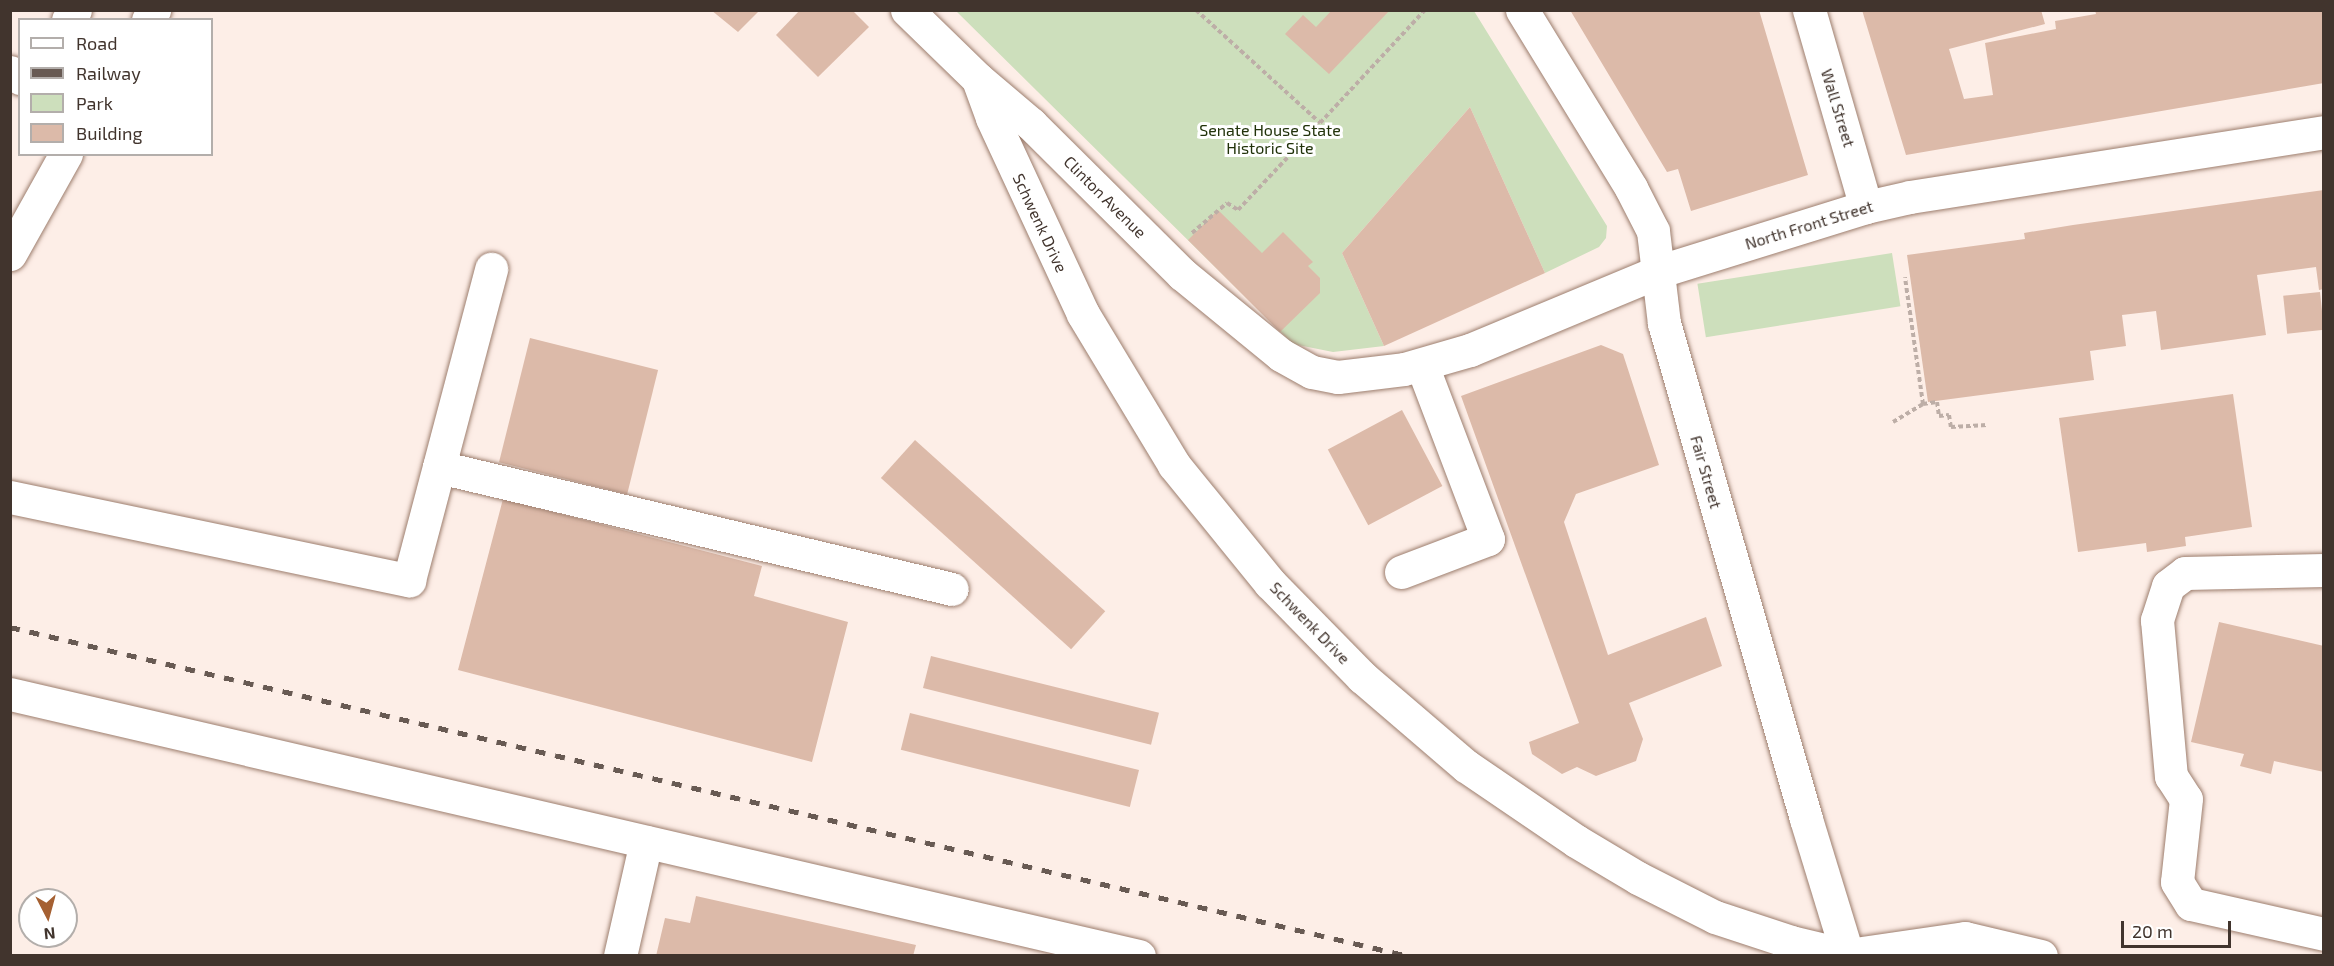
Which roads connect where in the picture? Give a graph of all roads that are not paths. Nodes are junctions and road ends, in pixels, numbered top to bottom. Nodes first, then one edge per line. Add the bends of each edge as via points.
1 (907, 10) edge
2 (1522, 10) edge
3 (1809, 10) edge
4 (978, 80) junction
5 (2324, 132) edge
6 (65, 156) edge
7 (1866, 207) junction
8 (10, 254) edge
9 (491, 269) dead end
10 (1657, 272) junction
11 (1422, 365) junction
12 (1312, 372) joint
13 (439, 467) junction
14 (10, 497) edge
15 (2324, 570) edge
16 (1401, 573) dead end
17 (952, 589) dead end
18 (10, 694) edge
19 (646, 842) junction
20 (2324, 934) edge
21 (1118, 953) edge
22 (1849, 955) edge
23 (620, 956) edge
24 (2041, 956) edge

1 - 4 street, Clinton Avenue
2 - 10 street, Fair Street via 1631,188 1653,231
3 - 7 street, Wall Street
4 - 12 street, Clinton Avenue via 1031,124 1182,274 1281,355
4 - 22 street, Schwenk Drive via 1083,314 1174,465 1270,583 1362,677 1466,766 1638,878 1715,917 1791,942
5 - 7 street, North Front Street
6 - 8 street
7 - 10 street, North Front Street
9 - 13 street
10 - 11 street, North Front Street via 1470,350
10 - 22 street, Fair Street via 1664,323
11 - 12 street, North Front Street via 1338,377
11 - 16 street via 1488,539
13 - 14 street via 409,580
13 - 17 street
15 - 20 street via 2185,573 2168,586 2157,620 2171,776 2186,799 2177,882 2191,904
18 - 19 street
19 - 21 street
19 - 23 street
22 - 24 street, Schwenk Drive via 1965,938

